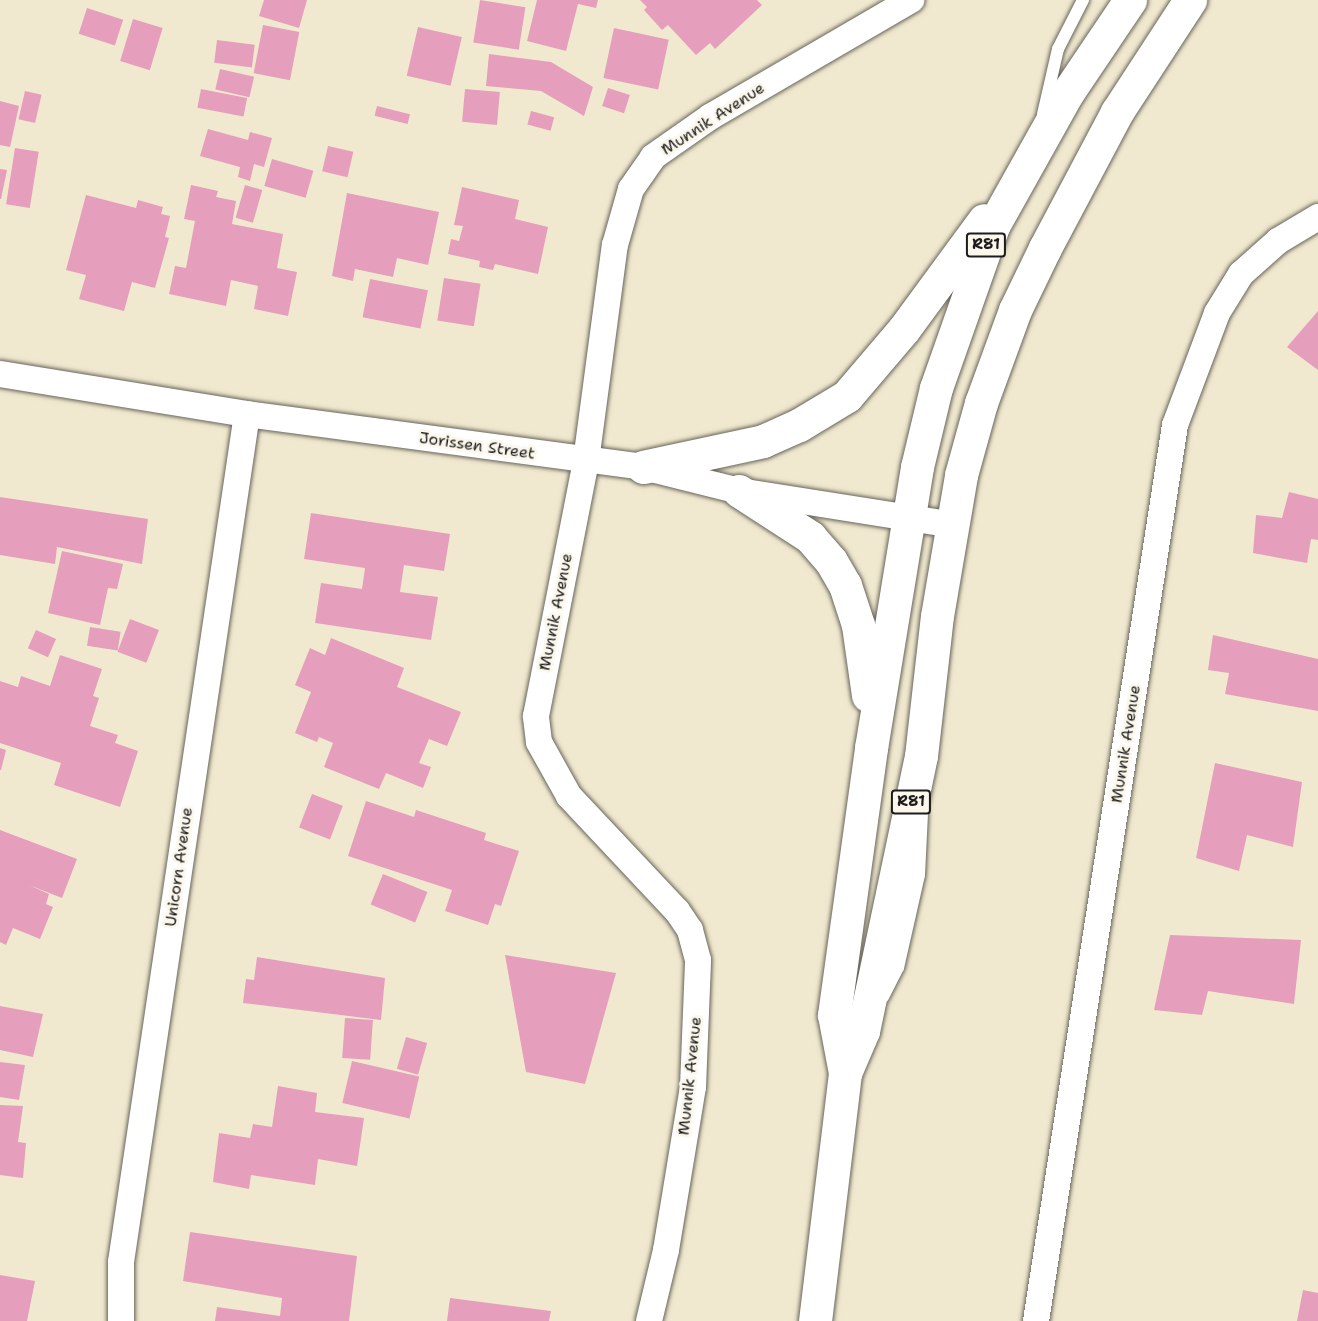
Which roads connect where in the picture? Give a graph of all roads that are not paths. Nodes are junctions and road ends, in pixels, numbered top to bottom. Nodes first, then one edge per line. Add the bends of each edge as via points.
1 (911, 0) edge
2 (1083, 0) edge
3 (1130, 0) edge
4 (1190, 0) edge
5 (1034, 150) junction
6 (1318, 217) edge
7 (0, 374) edge
8 (247, 414) junction
9 (586, 461) junction
10 (643, 467) junction
11 (739, 491) junction
12 (908, 518) junction
13 (953, 525) junction
14 (872, 748) junction
15 (845, 1073) junction
16 (121, 1321) edge
17 (649, 1321) edge
18 (816, 1321) edge
19 (1036, 1321) edge

1 - 9 street, Munnik Avenue via 710,117 653,157 641,172 631,189 615,245
2 - 5 lane via 1058,49
3 - 5 main road, R81
4 - 13 main road, R81 via 1117,112 1015,310 981,403
5 - 10 main road via 904,329 847,396 763,441
5 - 12 main road, R81 via 993,225 966,295 936,388
6 - 19 street, Munnik Avenue via 1278,241 1241,274 1217,313 1175,425
7 - 8 street, Jorissen Street
8 - 9 street, Jorissen Street
8 - 16 street, Unicorn Avenue via 121,1262
9 - 10 street, Jorissen Street
9 - 17 street, Munnik Avenue via 536,716 539,742 569,796 677,911 690,930 699,977 693,1087 666,1250
10 - 11 street, Jorissen Street
11 - 12 street, Jorissen Street
11 - 14 main road via 810,537 845,585 866,662
12 - 13 street, Jorissen Street
12 - 14 main road, R81
13 - 15 main road, R81 via 937,616 921,756 863,1031
14 - 15 main road, R81 via 834,1015
15 - 18 main road, R81

